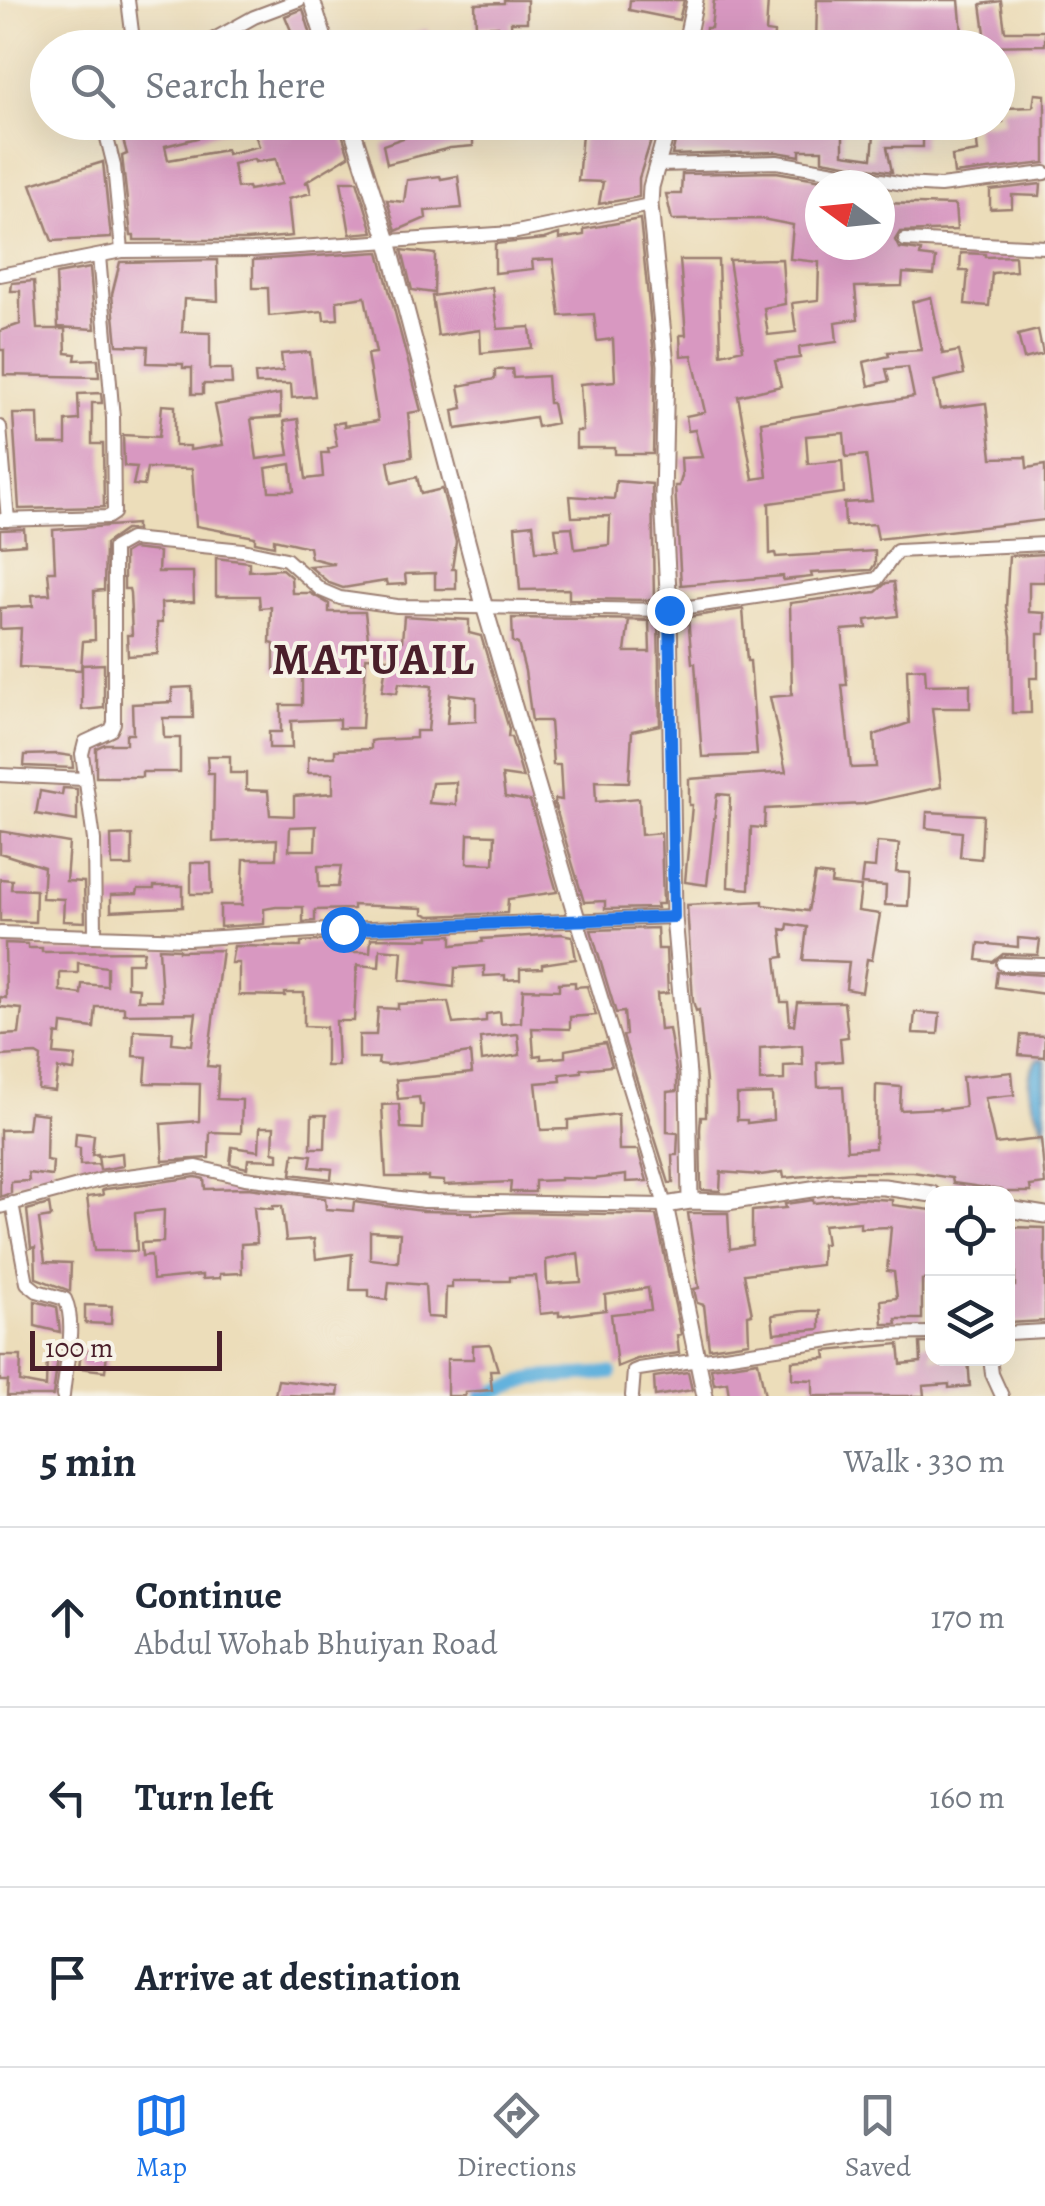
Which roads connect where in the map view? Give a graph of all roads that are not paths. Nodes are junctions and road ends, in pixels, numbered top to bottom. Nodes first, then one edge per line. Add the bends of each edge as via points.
1 (128, 0) edge
2 (299, 0) edge
3 (312, 0) edge
4 (695, 0) edge
5 (132, 30) edge
6 (231, 30) edge
7 (321, 30) edge
8 (689, 30) edge
9 (108, 140) edge
10 (356, 140) edge
11 (664, 140) edge
12 (658, 164) junction
13 (1045, 174) edge
14 (650, 206) junction
15 (905, 240) dead end
16 (388, 241) junction
17 (1045, 246) edge
18 (122, 251) junction
19 (99, 256) junction
20 (0, 275) edge
21 (0, 427) edge
22 (4, 520) edge
23 (1045, 544) edge
24 (485, 609) junction
25 (669, 610) junction
26 (0, 774) edge
27 (84, 778) junction
28 (674, 917) junction
29 (577, 918) junction
30 (0, 932) edge
31 (95, 934) junction
32 (1003, 964) dead end
33 (1045, 964) edge
34 (925, 1193) edge
35 (690, 1201) junction
36 (6, 1205) edge
37 (665, 1205) junction
38 (1015, 1210) edge
39 (1045, 1215) edge
40 (1045, 1331) edge
41 (1015, 1333) edge
42 (925, 1334) edge
43 (698, 1360) junction
44 (991, 1366) edge
45 (63, 1396) edge
46 (632, 1396) edge
47 (704, 1396) edge
48 (1002, 1396) edge

1 - 5 street
2 - 6 street
3 - 7 street
4 - 8 street
9 - 18 street
10 - 16 street
11 - 12 street
12 - 13 street via 777,162 940,186
12 - 14 street
14 - 16 street via 512,233
14 - 25 street via 666,364
15 - 17 street
16 - 18 street
16 - 24 street
18 - 19 street
19 - 20 street
19 - 22 street via 114,513
21 - 22 street
23 - 25 street via 896,552 877,579
24 - 25 street
24 - 27 street via 340,598 286,559 122,542 114,548 116,716 111,730 85,742
24 - 29 street
25 - 28 street
26 - 27 street
27 - 31 street via 94,840
28 - 29 street
28 - 35 street via 688,1075
29 - 31 street via 188,938
29 - 37 street
30 - 31 street
32 - 33 street
34 - 35 street via 832,1186
35 - 37 street
36 - 37 street via 134,1173 197,1167 424,1200
36 - 45 street via 27,1283 69,1306
37 - 43 street
38 - 39 street
40 - 41 street
42 - 43 street via 870,1334
43 - 46 street via 634,1371
43 - 47 street
44 - 48 street

